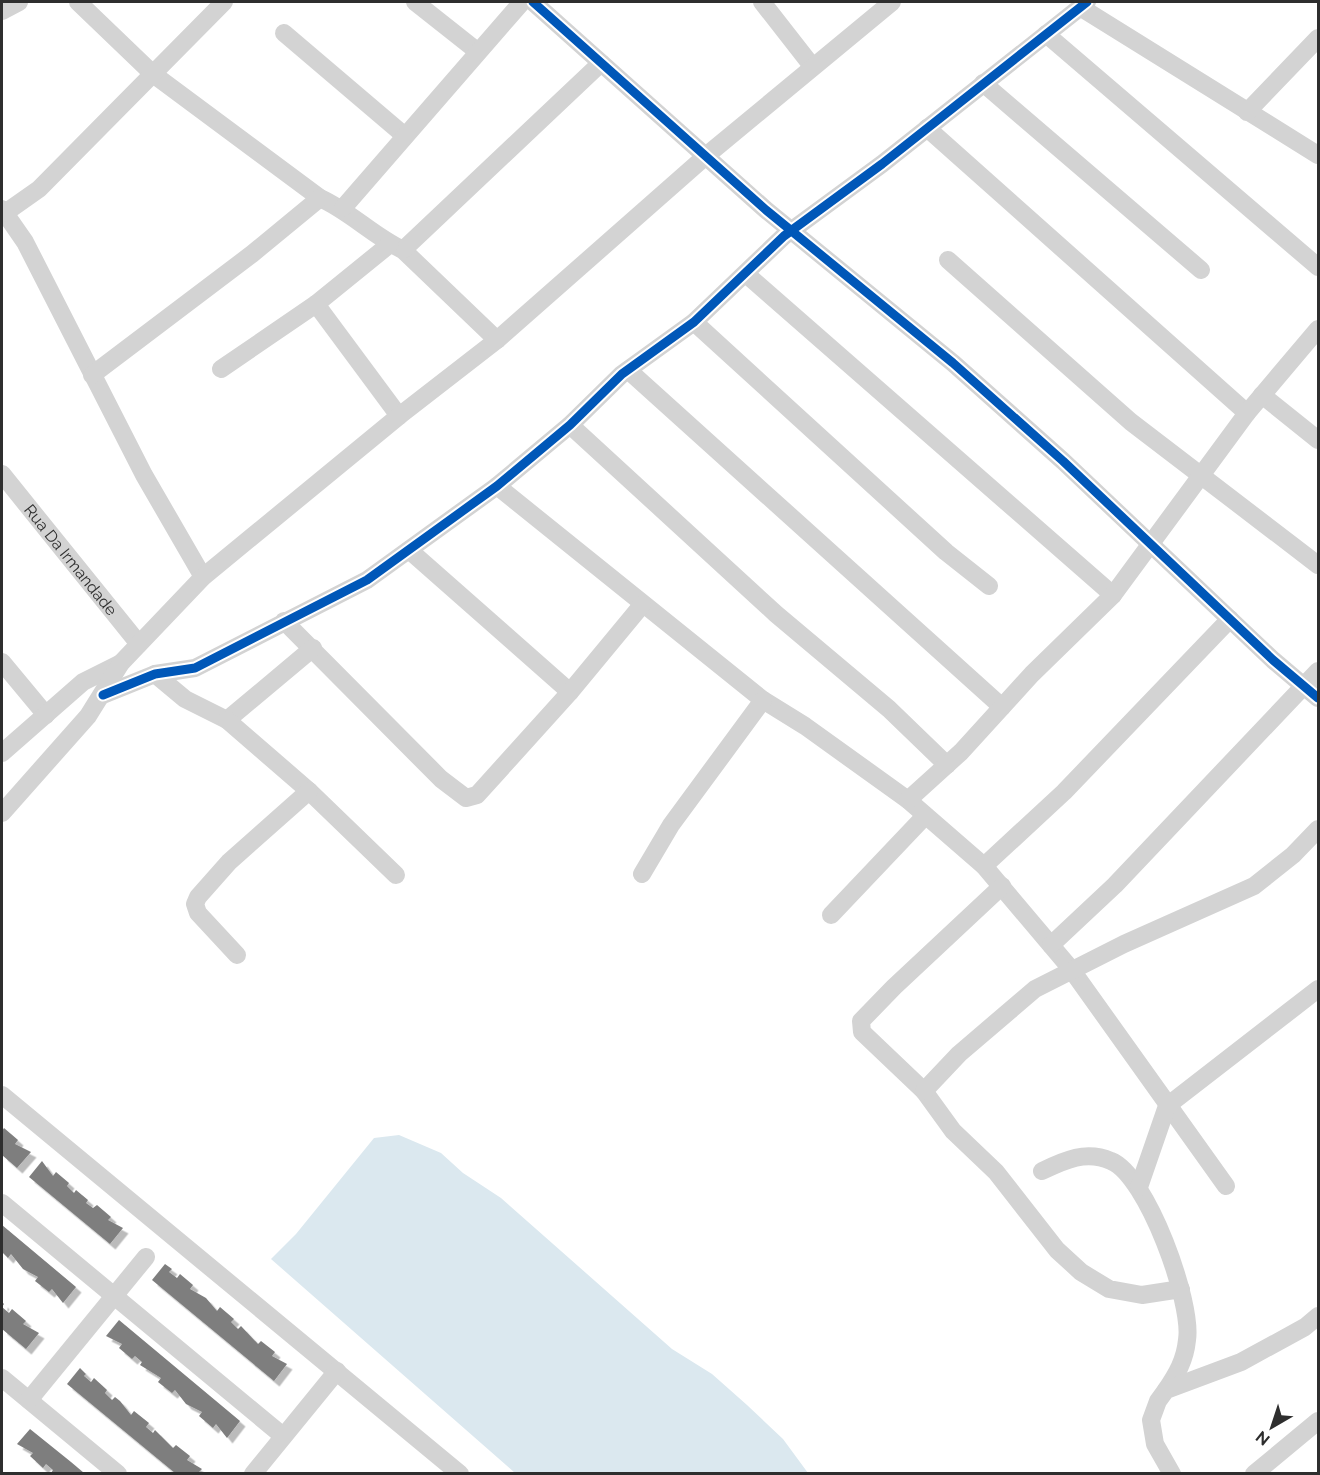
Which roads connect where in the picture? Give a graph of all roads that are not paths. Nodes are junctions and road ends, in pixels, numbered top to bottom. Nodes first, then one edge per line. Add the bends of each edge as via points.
1 (19, 2) edge
2 (78, 2) edge
3 (224, 2) edge
4 (415, 2) edge
5 (522, 2) edge
6 (533, 2) edge
7 (762, 2) edge
8 (892, 2) edge
9 (1083, 4) edge
10 (2, 11) edge
11 (284, 33) dead end
12 (1046, 34) junction
13 (1318, 38) edge
14 (477, 51) junction
15 (601, 63) junction
16 (812, 66) junction
17 (153, 74) junction
18 (983, 83) junction
19 (1247, 112) junction
20 (927, 128) junction
21 (405, 136) junction
22 (707, 155) junction
23 (1318, 155) edge
24 (320, 198) junction
25 (343, 208) junction
26 (3, 211) edge
27 (792, 229) junction
28 (396, 247) junction
29 (948, 260) dead end
30 (1318, 267) edge
31 (1201, 270) dead end
32 (746, 274) junction
33 (316, 304) junction
34 (694, 322) junction
35 (1318, 329) edge
36 (497, 340) junction
37 (221, 369) dead end
38 (628, 369) junction
39 (93, 375) junction
40 (1262, 394) junction
41 (1247, 413) junction
42 (399, 416) junction
43 (570, 425) junction
44 (1318, 440) edge
45 (2, 474) edge
46 (1202, 476) junction
47 (497, 486) junction
48 (1151, 546) junction
49 (409, 550) junction
50 (1318, 565) edge
51 (203, 577) junction
52 (989, 586) dead end
53 (1113, 596) junction
54 (642, 605) junction
55 (1230, 619) junction
56 (284, 621) junction
57 (139, 644) junction
58 (313, 648) junction
59 (2, 662) edge
60 (121, 663) junction
61 (1318, 671) edge
62 (155, 674) junction
63 (570, 692) junction
64 (1312, 692) edge
65 (103, 694) junction
66 (763, 700) junction
67 (1002, 707) junction
68 (46, 715) junction
69 (227, 720) junction
70 (2, 753) edge
71 (947, 765) junction
72 (309, 791) junction
73 (908, 800) junction
74 (2, 813) edge
75 (925, 816) junction
76 (1318, 829) edge
77 (984, 866) junction
78 (642, 874) dead end
79 (396, 875) dead end
80 (1002, 886) junction
81 (831, 915) dead end
82 (1051, 945) junction
83 (237, 955) dead end
84 (1071, 969) junction
85 (1318, 989) edge
86 (924, 1091) junction
87 (2, 1095) edge
88 (1167, 1106) junction
89 (1042, 1171) dead end
90 (1226, 1186) dead end
91 (1139, 1187) junction
92 (2, 1203) edge
93 (146, 1257) dead end
94 (1181, 1289) junction
95 (114, 1296) junction
96 (1318, 1316) edge
97 (337, 1371) junction
98 (2, 1378) edge
99 (1166, 1390) junction
100 (29, 1400) junction
101 (1318, 1421) edge
102 (283, 1436) junction
103 (118, 1473) edge
104 (253, 1473) edge
105 (460, 1473) edge
106 (1172, 1473) edge
107 (1254, 1473) edge

1 - 10 street
2 - 17 street
3 - 17 street
4 - 14 street
5 - 14 street
6 - 15 street
7 - 16 street
8 - 16 street
9 - 12 street
9 - 19 street
11 - 21 street
12 - 18 street
12 - 30 street
13 - 19 street
14 - 21 street
15 - 22 street
15 - 28 street
16 - 22 street
17 - 24 street
17 - 26 street via 39,189
18 - 20 street
18 - 31 street
19 - 23 street
20 - 27 street
20 - 41 street
21 - 25 street
22 - 27 street
22 - 36 street
24 - 25 street
24 - 39 street
25 - 28 street
26 - 39 street via 25,242
27 - 32 street
27 - 48 street via 953,363
28 - 33 street
28 - 36 street
29 - 46 street via 1131,422
32 - 34 street
32 - 53 street
33 - 37 street
33 - 42 street
34 - 38 street
34 - 52 street via 946,552
35 - 40 street
36 - 42 street
38 - 43 street
38 - 67 street
39 - 51 street
40 - 41 street
40 - 44 street
41 - 46 street
42 - 51 street
43 - 47 street
43 - 71 street
45 - 57 street, Rua Da Irmandade
46 - 48 street
46 - 50 street
47 - 49 street
47 - 54 street
48 - 53 street
48 - 55 street
49 - 56 street via 337,598
49 - 63 street
51 - 57 street
53 - 67 street
54 - 63 street
54 - 66 street
55 - 64 street
55 - 77 street via 1064,792
56 - 58 street
56 - 62 street via 195,668
57 - 60 street
58 - 63 street via 441,779 466,798 477,795
58 - 69 street
59 - 68 street
60 - 65 street
60 - 68 street via 83,682
61 - 64 street
62 - 65 street
62 - 69 street via 186,699
64 - 82 street
65 - 74 street
66 - 73 street
66 - 78 street via 671,825
67 - 71 street
68 - 70 street
69 - 72 street
71 - 73 street
72 - 79 street
72 - 83 street via 229,862 198,897 198,913
73 - 75 street
75 - 77 street
75 - 81 street
76 - 84 street via 1254,886
77 - 80 street
80 - 82 street
80 - 86 street via 861,1021 862,1032
82 - 84 street
84 - 86 street via 1035,989 1002,1015
84 - 88 street
85 - 88 street
86 - 94 street via 936,1112 996,1172 1057,1251 1081,1272 1109,1289 1142,1295
87 - 97 street
88 - 90 street
88 - 91 street
89 - 91 street via 1078,1156 1096,1156 1113,1161
91 - 94 street
92 - 95 street
93 - 95 street
94 - 99 street via 1188,1339 1181,1368
95 - 100 street
95 - 102 street
96 - 99 street via 1241,1362
97 - 102 street
97 - 105 street
98 - 100 street
99 - 106 street via 1151,1420 1155,1444
100 - 103 street
101 - 107 street
102 - 104 street

